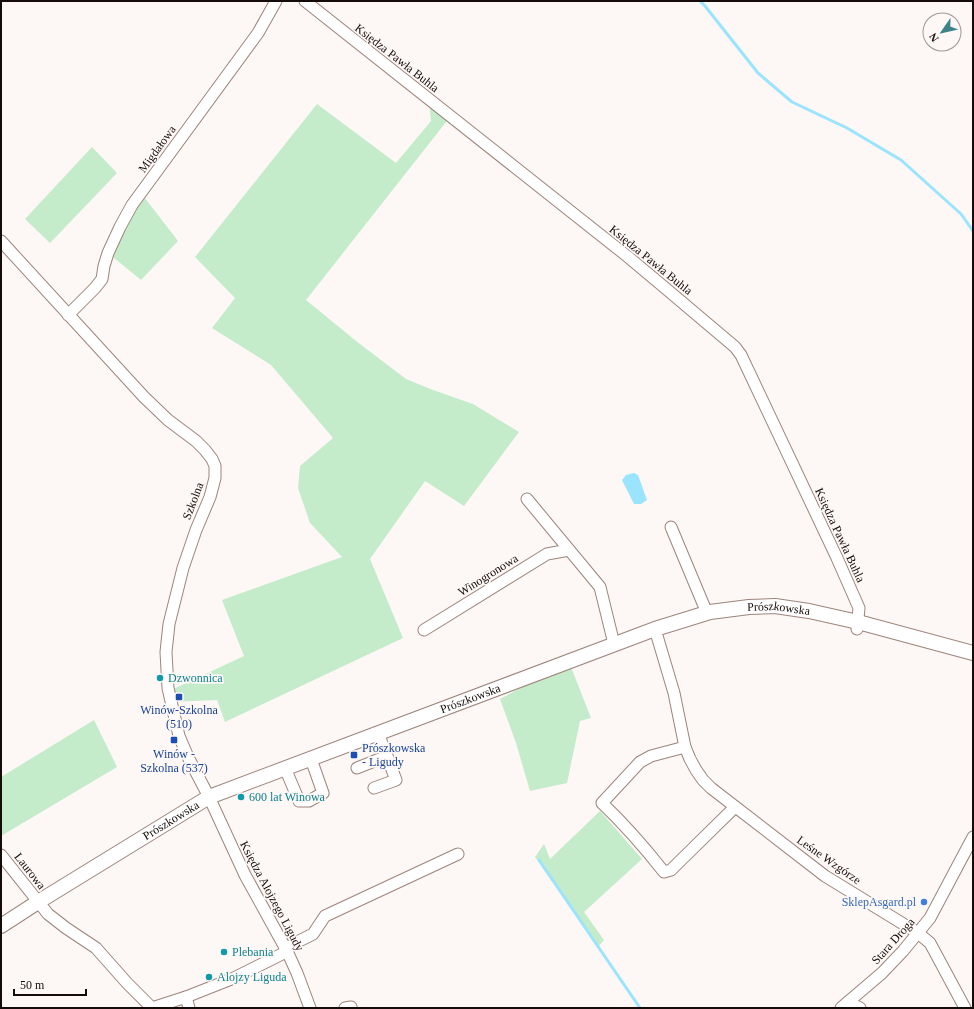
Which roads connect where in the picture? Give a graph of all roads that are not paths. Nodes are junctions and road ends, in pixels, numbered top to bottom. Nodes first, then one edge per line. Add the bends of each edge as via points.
1 (276, 1) edge
2 (305, 1) edge
3 (1, 242) edge
4 (68, 315) junction
5 (527, 499) dead end
6 (671, 527) dead end
7 (569, 550) junction
8 (706, 613) junction
9 (857, 626) junction
10 (654, 629) junction
11 (424, 630) dead end
12 (614, 644) junction
13 (973, 653) edge
14 (378, 733) junction
15 (685, 748) junction
16 (387, 756) junction
17 (311, 759) junction
18 (285, 768) junction
19 (357, 768) dead end
20 (374, 788) dead end
21 (209, 797) junction
22 (735, 807) junction
23 (973, 837) edge
24 (458, 854) dead end
25 (1, 855) edge
26 (38, 902) junction
27 (1, 926) edge
28 (918, 933) junction
29 (287, 950) junction
30 (186, 997) junction
31 (845, 1005) edge
32 (189, 1008) edge
33 (310, 1008) edge
34 (345, 1008) edge
35 (351, 1008) edge
36 (860, 1008) edge
37 (965, 1008) edge

1 - 4 street, Migdałowa via 258,32 132,205 108,253 102,279
2 - 9 street, Księdza Pawła Buhla via 627,256 735,347 859,608
3 - 4 street, Szkolna
4 - 21 street, Szkolna via 144,397 168,420 196,441 212,459 215,478 183,568 169,624 166,652 168,688 179,736
5 - 7 street
6 - 8 street
7 - 11 street, Winogronowa via 547,554
7 - 12 street via 600,587
8 - 9 main road, Prószkowska via 775,606 809,610
8 - 10 main road, Prószkowska
9 - 13 main road, Prószkowska
10 - 12 main road, Prószkowska
10 - 15 street, Leśne Wzgórze via 674,693
12 - 14 main road, Prószkowska
14 - 16 street
14 - 17 main road, Prószkowska
15 - 22 street, Leśne Wzgórze via 703,780
15 - 22 street via 651,756 640,762 602,803 664,872 671,870
16 - 19 street
16 - 20 street via 396,780
17 - 18 main road, Prószkowska
17 - 18 street via 323,793 309,800 299,802
18 - 21 main road, Prószkowska
21 - 26 main road, Prószkowska
21 - 29 street, Księdza Alojzego Ligudy via 245,875
22 - 28 street, Leśne Wzgórze via 825,876
23 - 28 street, Stara Droga via 930,918
24 - 29 street via 325,916 313,934
25 - 26 street, Laurowa
26 - 27 main road, Prószkowska
26 - 30 street, Laurowa via 50,916 96,948 152,1008
28 - 31 street, Stara Droga via 882,973
28 - 37 street, Leśne Wzgórze via 930,943
29 - 30 street via 234,978
29 - 33 street, Księdza Alojzego Ligudy
30 - 32 street
31 - 36 street
34 - 35 street

